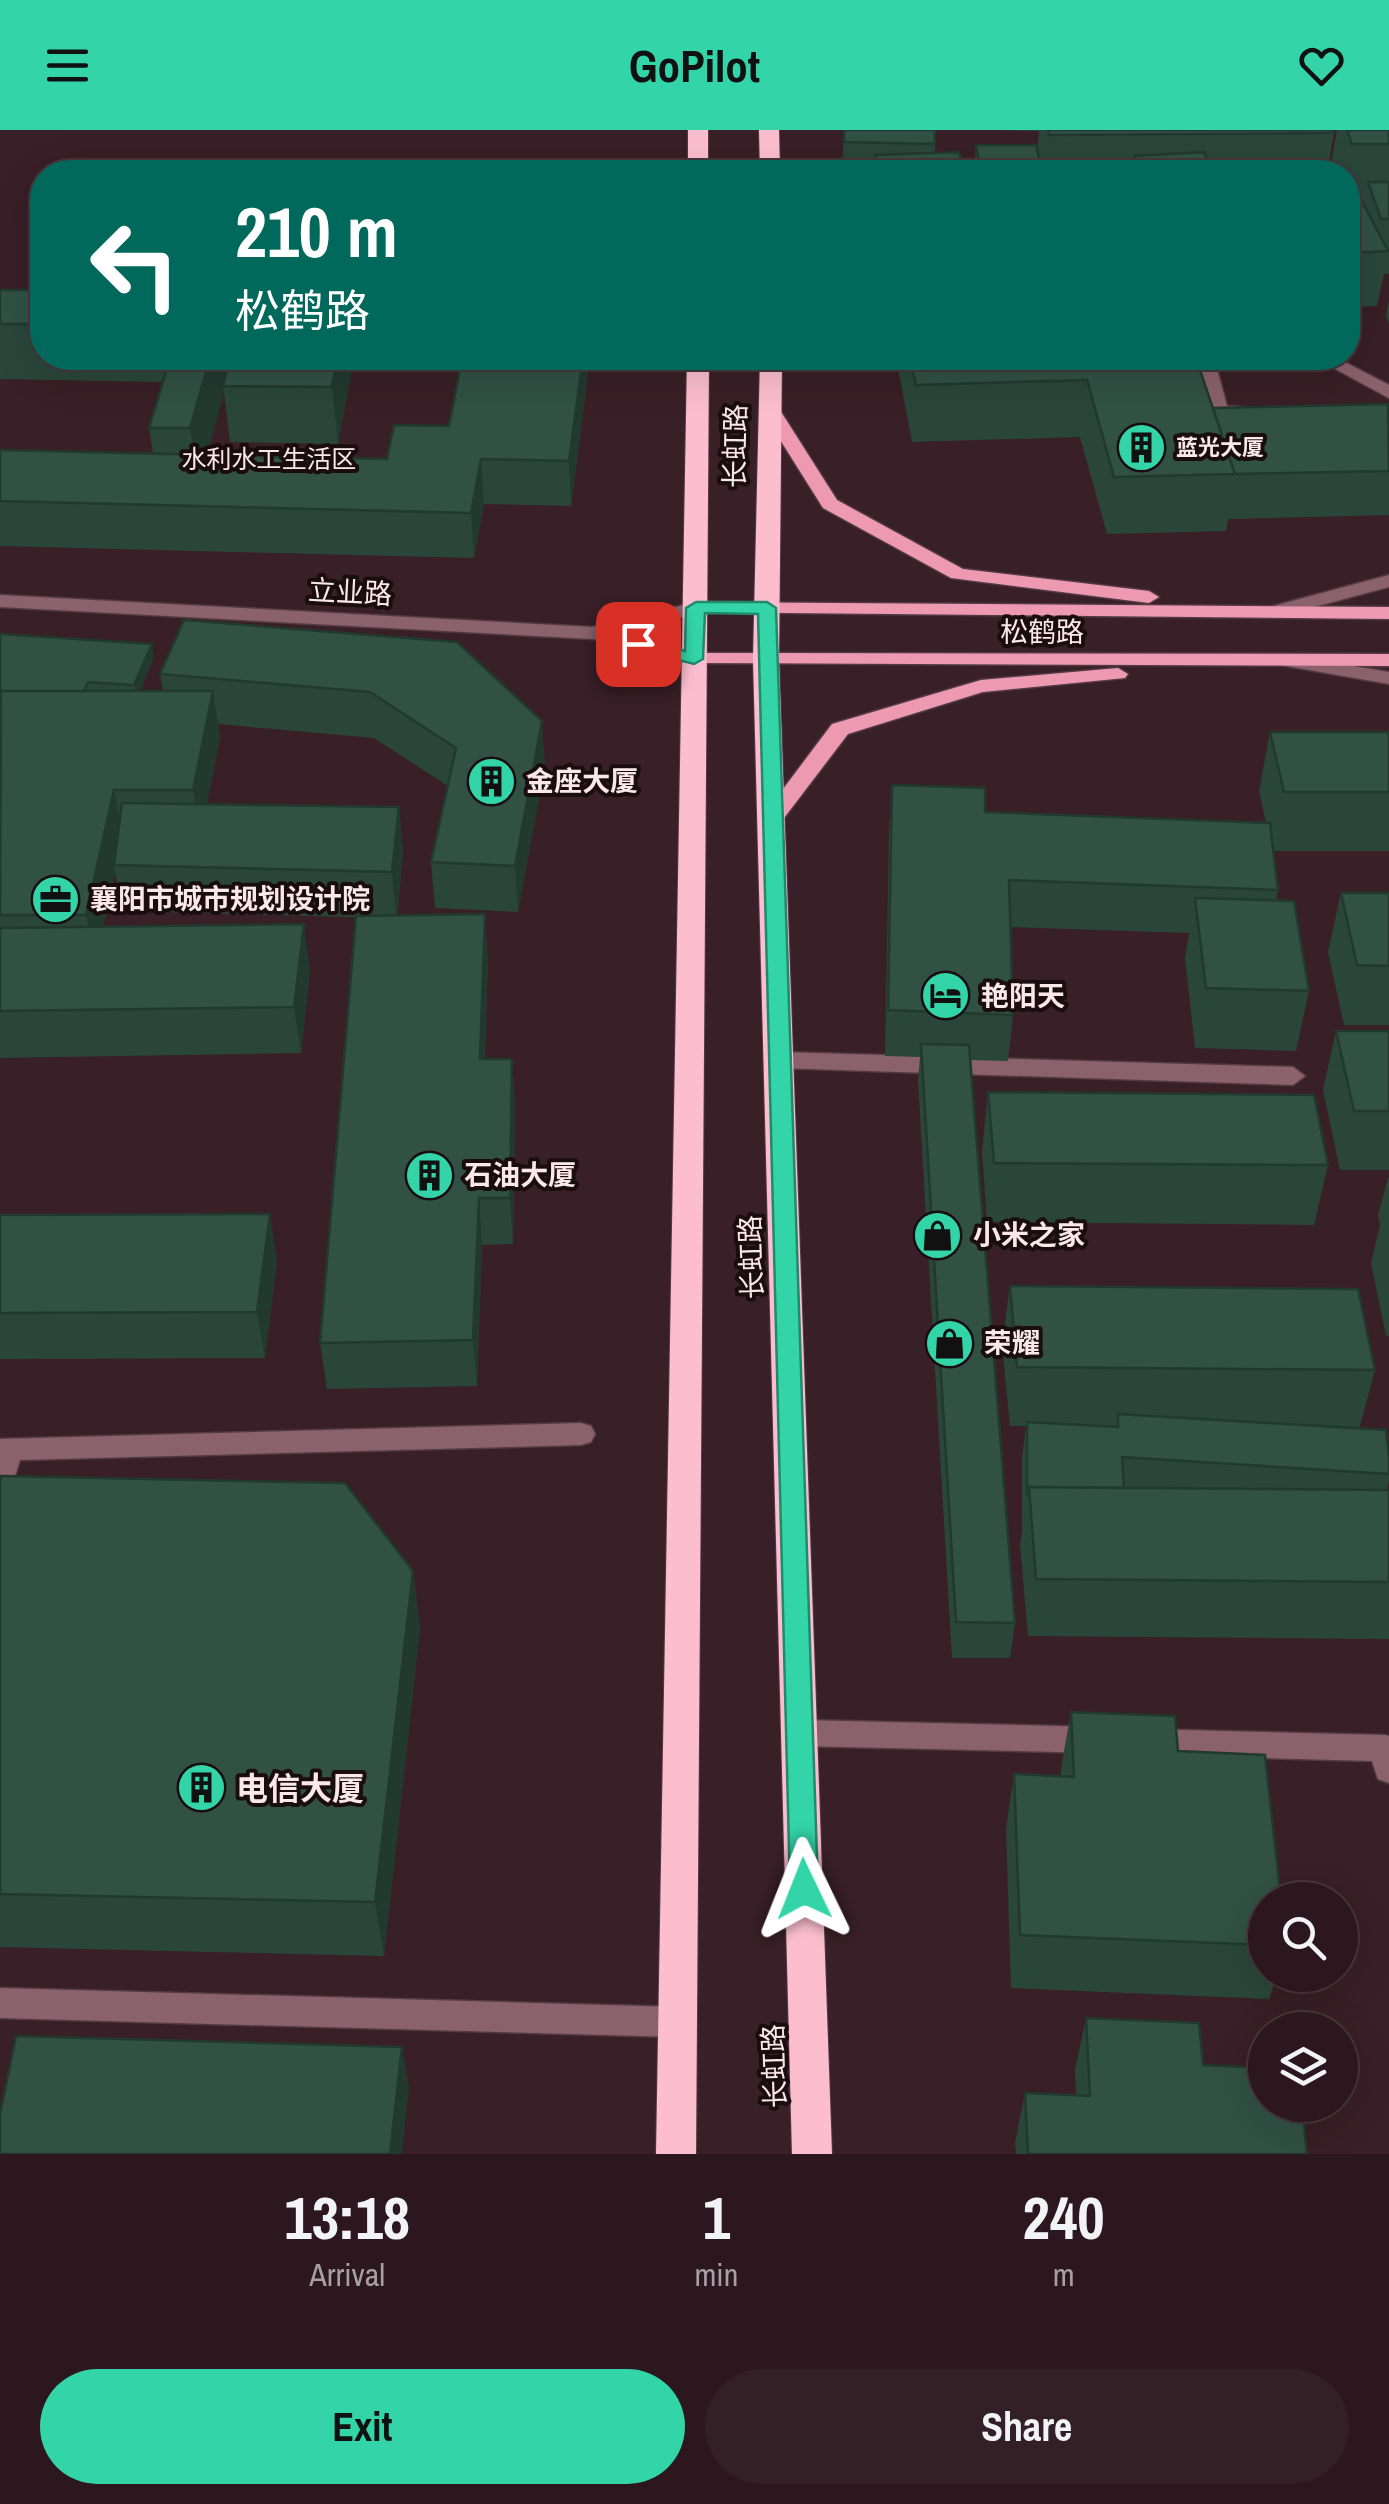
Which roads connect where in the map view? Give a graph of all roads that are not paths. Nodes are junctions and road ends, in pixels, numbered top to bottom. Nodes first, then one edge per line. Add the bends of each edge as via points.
1 (698, 130) edge
2 (769, 130) edge
3 (698, 160) edge
4 (770, 160) edge
5 (1360, 202) edge
6 (1389, 203) edge
7 (698, 370) edge
8 (771, 370) edge
9 (1208, 370) edge
10 (1347, 370) edge
11 (1389, 392) edge
12 (771, 412) junction
13 (1276, 412) edge
14 (1389, 581) edge
15 (0, 601) edge
16 (696, 608) junction
17 (767, 608) junction
18 (1273, 612) junction
19 (1389, 613) edge
20 (593, 633) junction
21 (694, 659) junction
22 (766, 659) junction
23 (1278, 659) junction
24 (1389, 660) edge
25 (1389, 678) edge
26 (773, 817) junction
27 (780, 1060) junction
28 (1294, 1076) dead end
29 (581, 1434) dead end
30 (4, 1450) edge
31 (0, 1484) edge
32 (799, 1732) junction
33 (1389, 1770) edge
34 (0, 2003) edge
35 (678, 2022) junction
36 (676, 2154) edge
37 (812, 2154) edge

1 - 3 highway
2 - 4 highway
5 - 6 street
7 - 16 highway, 长虹路
8 - 12 highway, 长虹路
9 - 13 street via 1219,412
10 - 11 street
12 - 17 highway, 长虹路
12 - 18 main road via 830,504 958,574
14 - 18 street
15 - 20 street, 立业路
16 - 17 main road, 松鹤路
16 - 20 street
16 - 21 highway, 长虹路
17 - 18 main road, 松鹤路
17 - 22 highway, 长虹路
18 - 19 main road, 松鹤路
20 - 21 street, 立业路
21 - 22 main road, 松鹤路
21 - 35 highway, 长虹路
22 - 23 main road, 松鹤路
22 - 26 highway, 长虹路
23 - 24 main road, 松鹤路
23 - 25 street
23 - 26 main road via 982,686 840,729
26 - 27 highway, 长虹路
27 - 28 street
27 - 32 highway, 长虹路
29 - 30 street
30 - 31 street
32 - 33 street via 1385,1748
32 - 37 highway, 长虹路
34 - 35 street
35 - 36 highway, 长虹路

